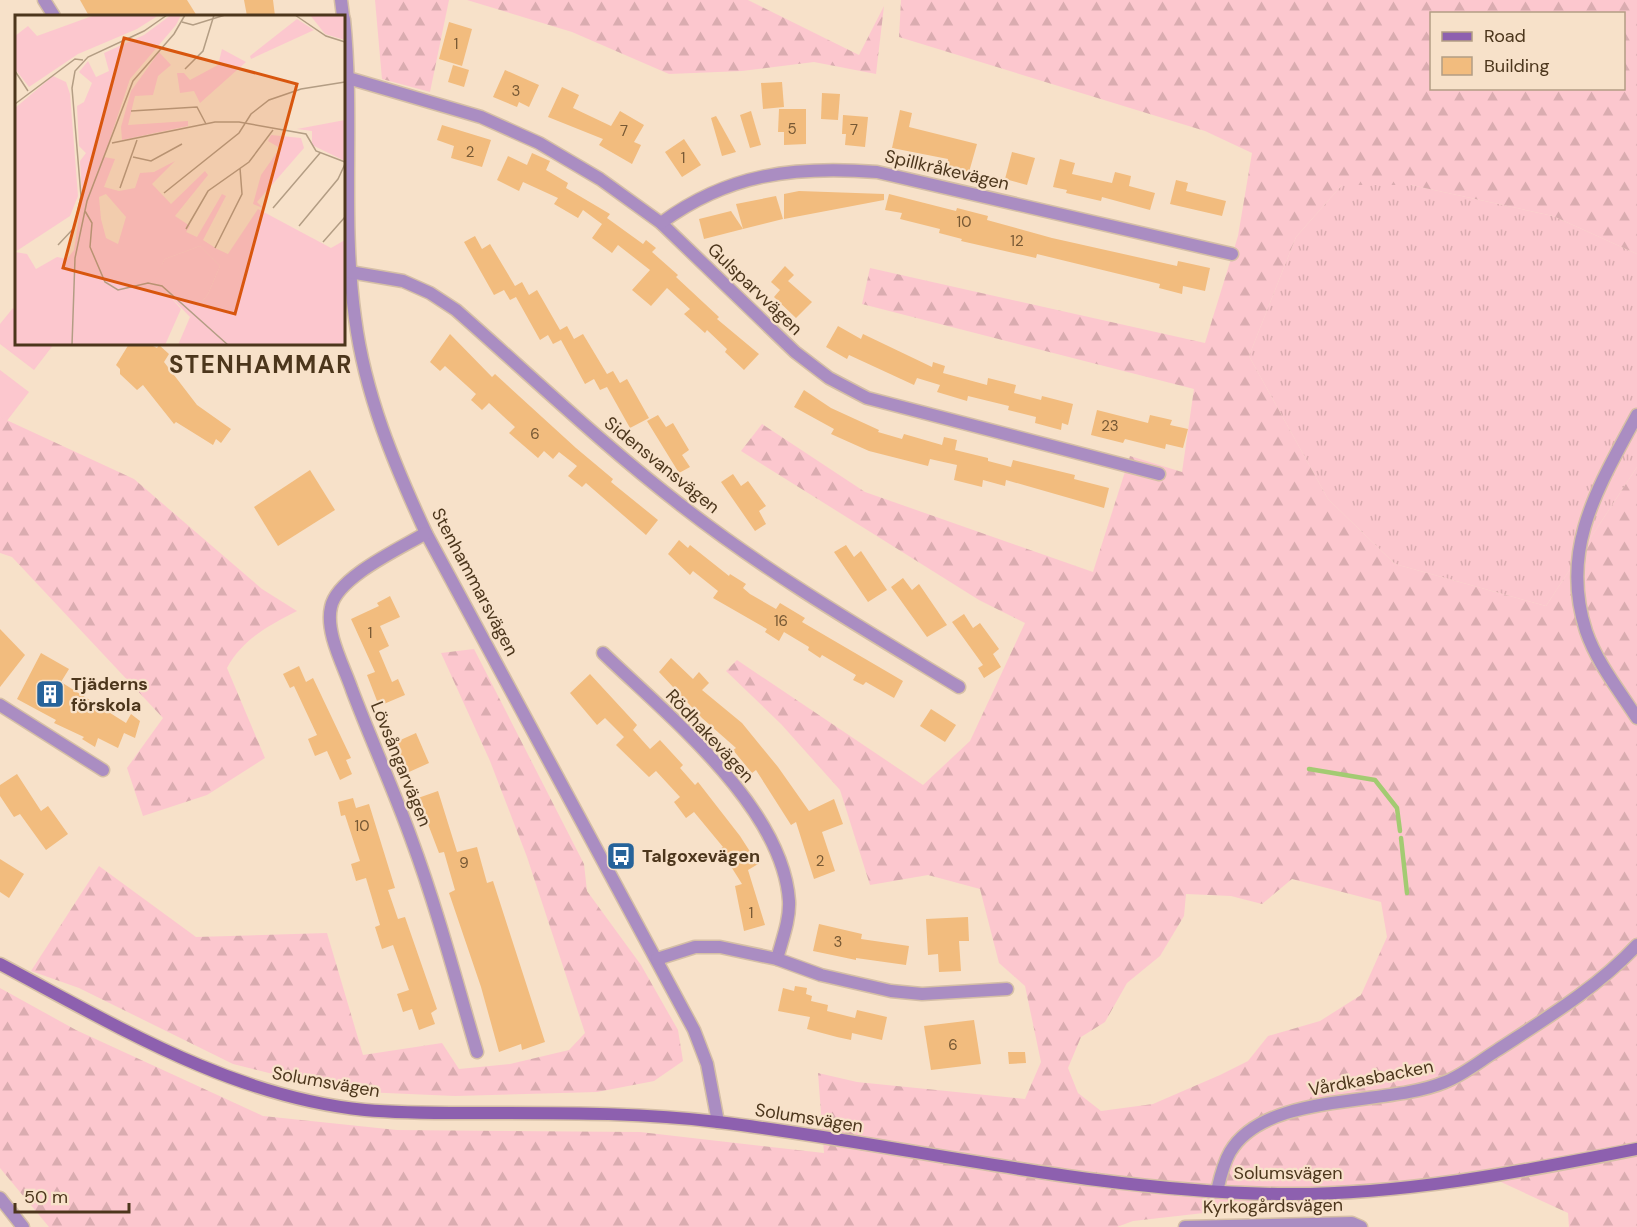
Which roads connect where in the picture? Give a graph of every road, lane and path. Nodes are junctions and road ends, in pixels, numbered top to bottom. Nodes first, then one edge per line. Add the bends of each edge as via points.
1 (44, 0) edge
2 (341, 0) edge
3 (53, 15) edge
4 (343, 15) edge
5 (345, 42) edge
6 (348, 78) junction
7 (661, 223) junction
8 (1233, 254) dead end
9 (347, 272) edge
10 (1637, 415) edge
11 (1159, 474) dead end
12 (426, 533) junction
13 (603, 652) dead end
14 (958, 687) dead end
15 (0, 705) edge
16 (1637, 718) edge
17 (103, 770) dead end
18 (1637, 945) edge
19 (657, 959) junction
20 (777, 959) junction
21 (0, 964) edge
22 (1007, 989) dead end
23 (477, 1052) dead end
24 (718, 1122) junction
25 (1637, 1149) edge
26 (1216, 1191) junction
27 (0, 1198) edge
28 (23, 1227) edge
29 (1185, 1227) edge
30 (1361, 1227) edge

1 - 3 street
2 - 4 street, Stenhammarsvägen
5 - 6 street, Stenhammarsvägen
6 - 7 street, Gulsparvvägen via 481,117 539,143 600,179
6 - 9 street, Stenhammarsvägen
7 - 8 street, Spillkråkevägen via 689,202 719,188 752,178 826,168 878,172
7 - 11 street, Gulsparvvägen via 795,352 830,378 867,398
9 - 12 street, Stenhammarsvägen via 374,406 398,473
9 - 14 street, Sidensvansvägen via 403,280 456,310 602,441 682,506 809,596
10 - 16 street via 1589,506 1576,581 1586,631
12 - 19 street, Stenhammarsvägen
12 - 23 street, Lövsångarvägen via 348,583 331,606 330,619 337,648 430,894
13 - 20 street, Rödhakevägen via 708,755 769,833 786,877 789,903
15 - 17 street
18 - 26 street, Vårdkasbacken via 1617,966 1544,1021 1446,1082 1316,1106 1286,1113 1261,1125 1231,1151
19 - 20 street via 695,947 720,946
19 - 24 street, Stenhammarsvägen via 707,1064
20 - 22 street via 821,975 891,991 922,994
21 - 24 main road, Solumsvägen via 184,1059 268,1091 362,1110 611,1114
24 - 26 main road, Solumsvägen via 1047,1173
25 - 26 main road, Solumsvägen via 1376,1190 1279,1194
27 - 28 street
29 - 30 street, Kyrkogårdsvägen via 1352,1223

